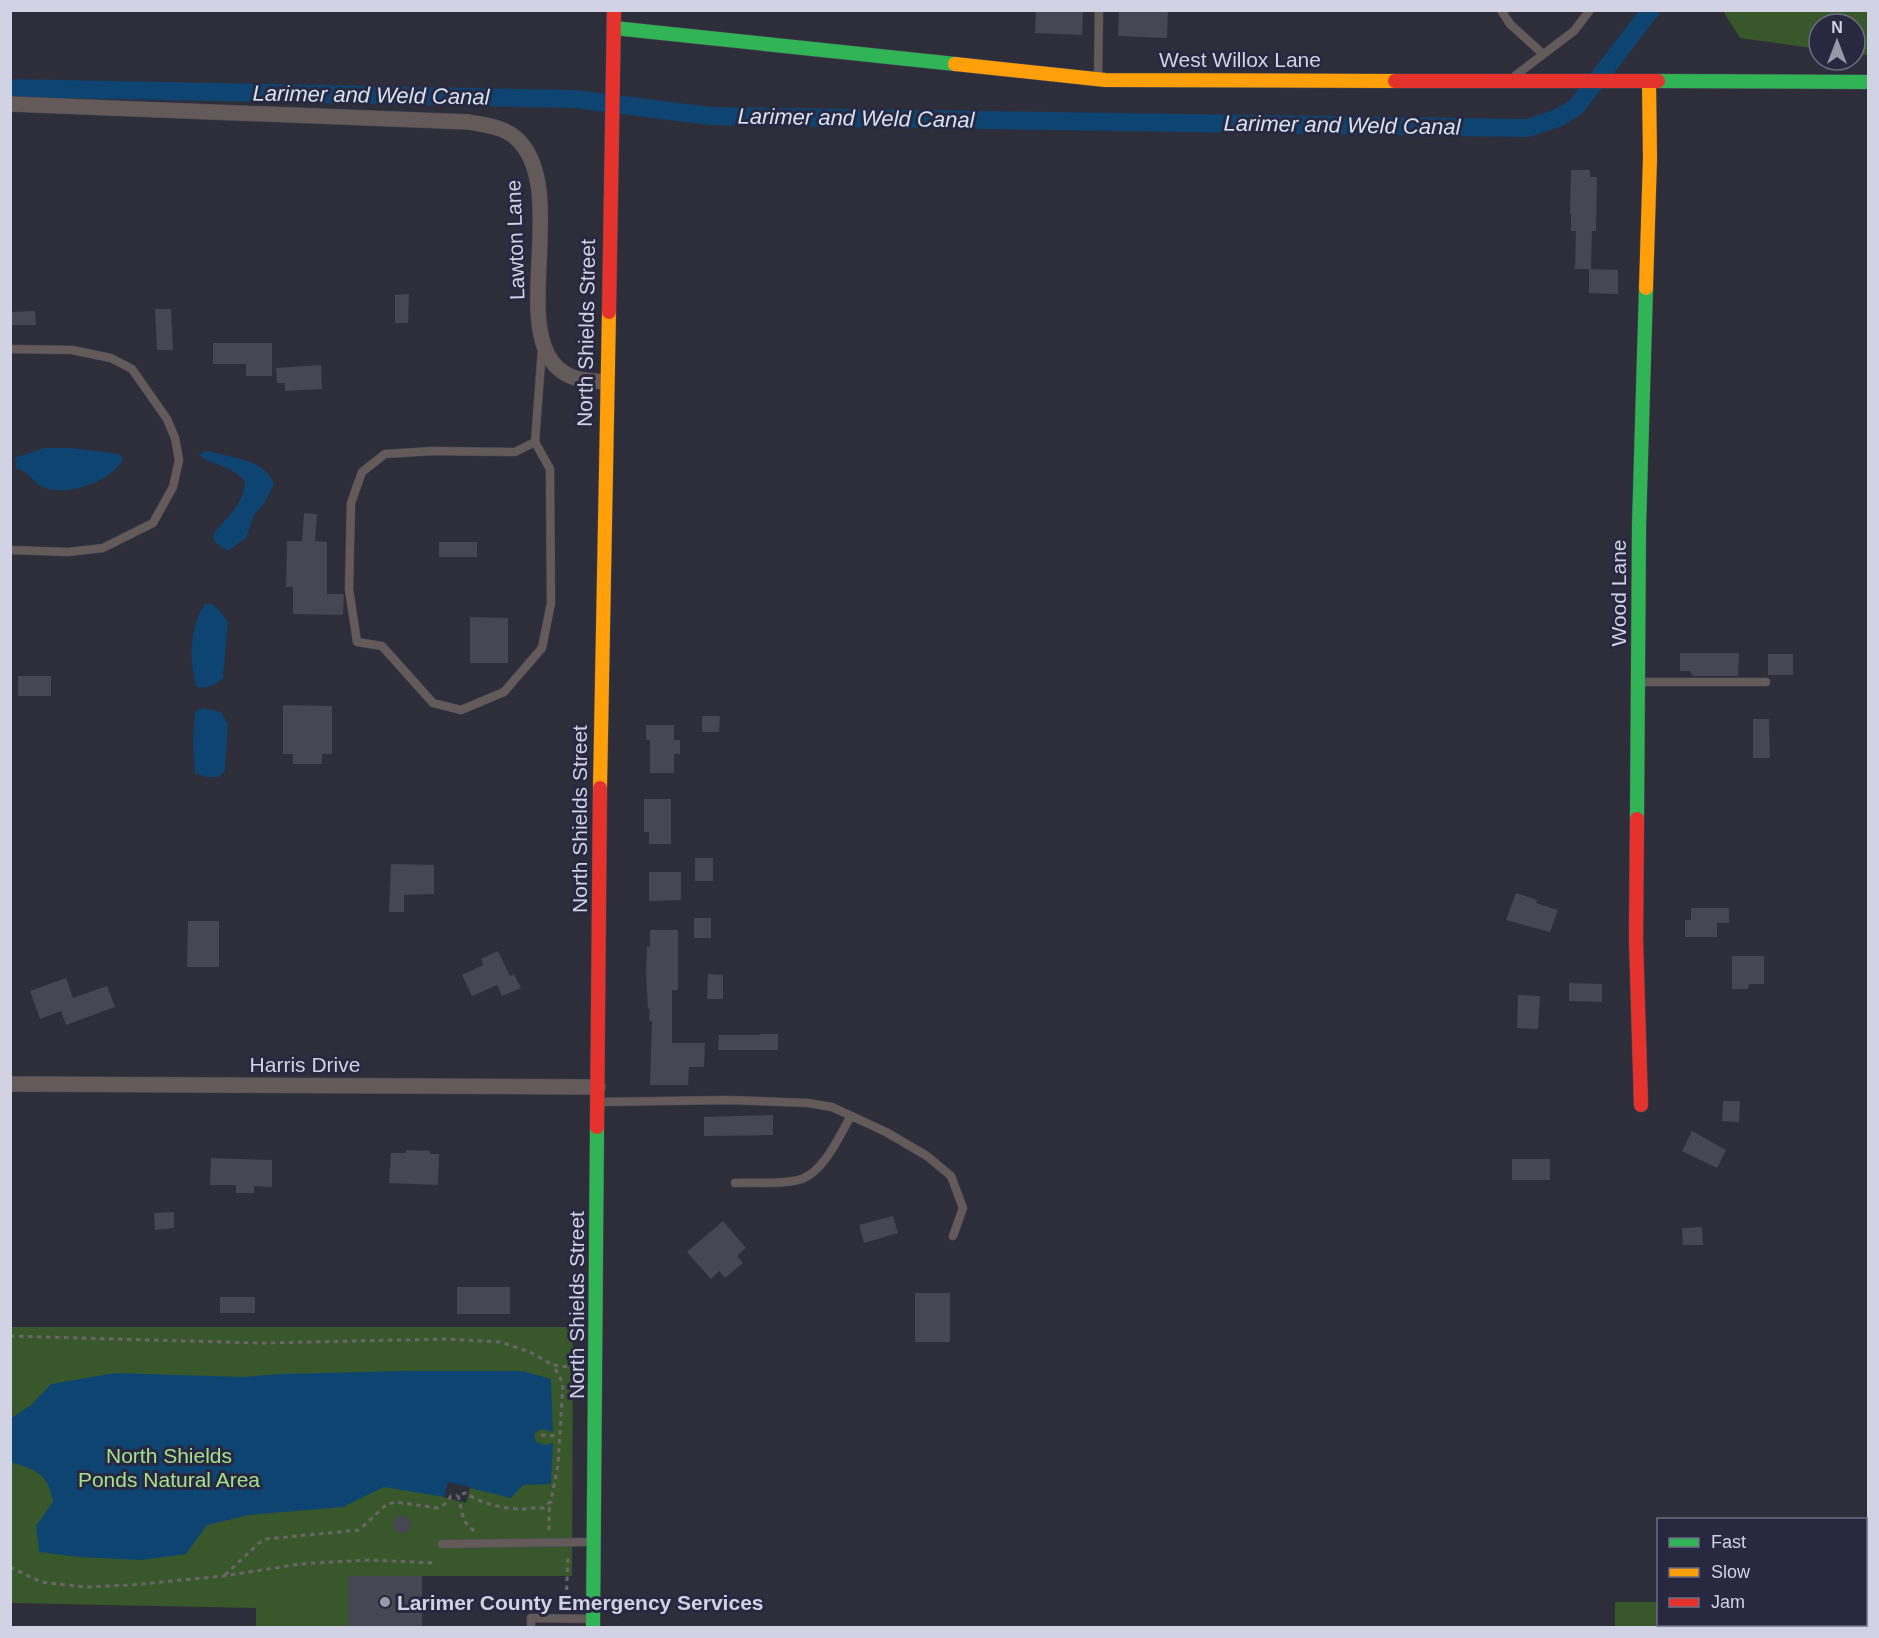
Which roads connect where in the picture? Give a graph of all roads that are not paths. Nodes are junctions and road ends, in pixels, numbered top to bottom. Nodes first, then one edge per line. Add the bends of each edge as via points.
1 (614, 10) edge
2 (1099, 10) edge
3 (1501, 10) edge
4 (1590, 10) edge
5 (614, 28) junction
6 (1543, 54) junction
7 (1098, 80) junction
8 (1508, 81) junction
9 (1649, 82) junction
10 (1869, 82) edge
11 (10, 104) edge
12 (543, 345) junction
13 (10, 349) edge
14 (606, 382) junction
15 (535, 442) junction
16 (10, 550) edge
17 (1638, 682) junction
18 (1766, 682) dead end
19 (10, 1084) edge
20 (598, 1095) junction
21 (1641, 1105) dead end
22 (851, 1116) junction
23 (735, 1183) dead end
24 (953, 1236) dead end
25 (595, 1541) junction
26 (442, 1544) dead end
27 (593, 1623) edge
28 (531, 1628) edge

1 - 5 main road, North Shields Street
2 - 7 lane
3 - 6 lane via 1510,24
4 - 6 lane via 1574,31
5 - 7 main road, West Willox Lane
5 - 14 main road, North Shields Street
6 - 8 lane
7 - 8 main road, West Willox Lane
8 - 9 main road, West Willox Lane
9 - 10 main road, West Willox Lane
9 - 17 main road, Wood Lane
11 - 12 street, Lawton Lane via 469,122 497,128 516,137 529,153 538,181 538,327
12 - 14 street, Lawton Lane via 552,362 569,376
12 - 15 lane
13 - 16 lane via 72,350 111,358 132,369 167,419 176,438 179,460 173,487 153,523 103,548 68,552
14 - 20 main road, North Shields Street
15 - 15 lane via 515,452 385,454 362,472 351,503 349,589 357,642 382,646 432,703 461,710 504,692 542,648 551,603 550,469
17 - 18 lane
17 - 21 main road, Wood Lane via 1636,939
19 - 20 street, Harris Drive
20 - 22 lane via 808,1103 832,1107
20 - 25 main road, North Shields Street
22 - 23 lane via 813,1173 790,1181
22 - 24 lane via 927,1156 951,1176 963,1208
25 - 26 lane
25 - 27 main road, North Shields Street
27 - 28 lane via 531,1618

